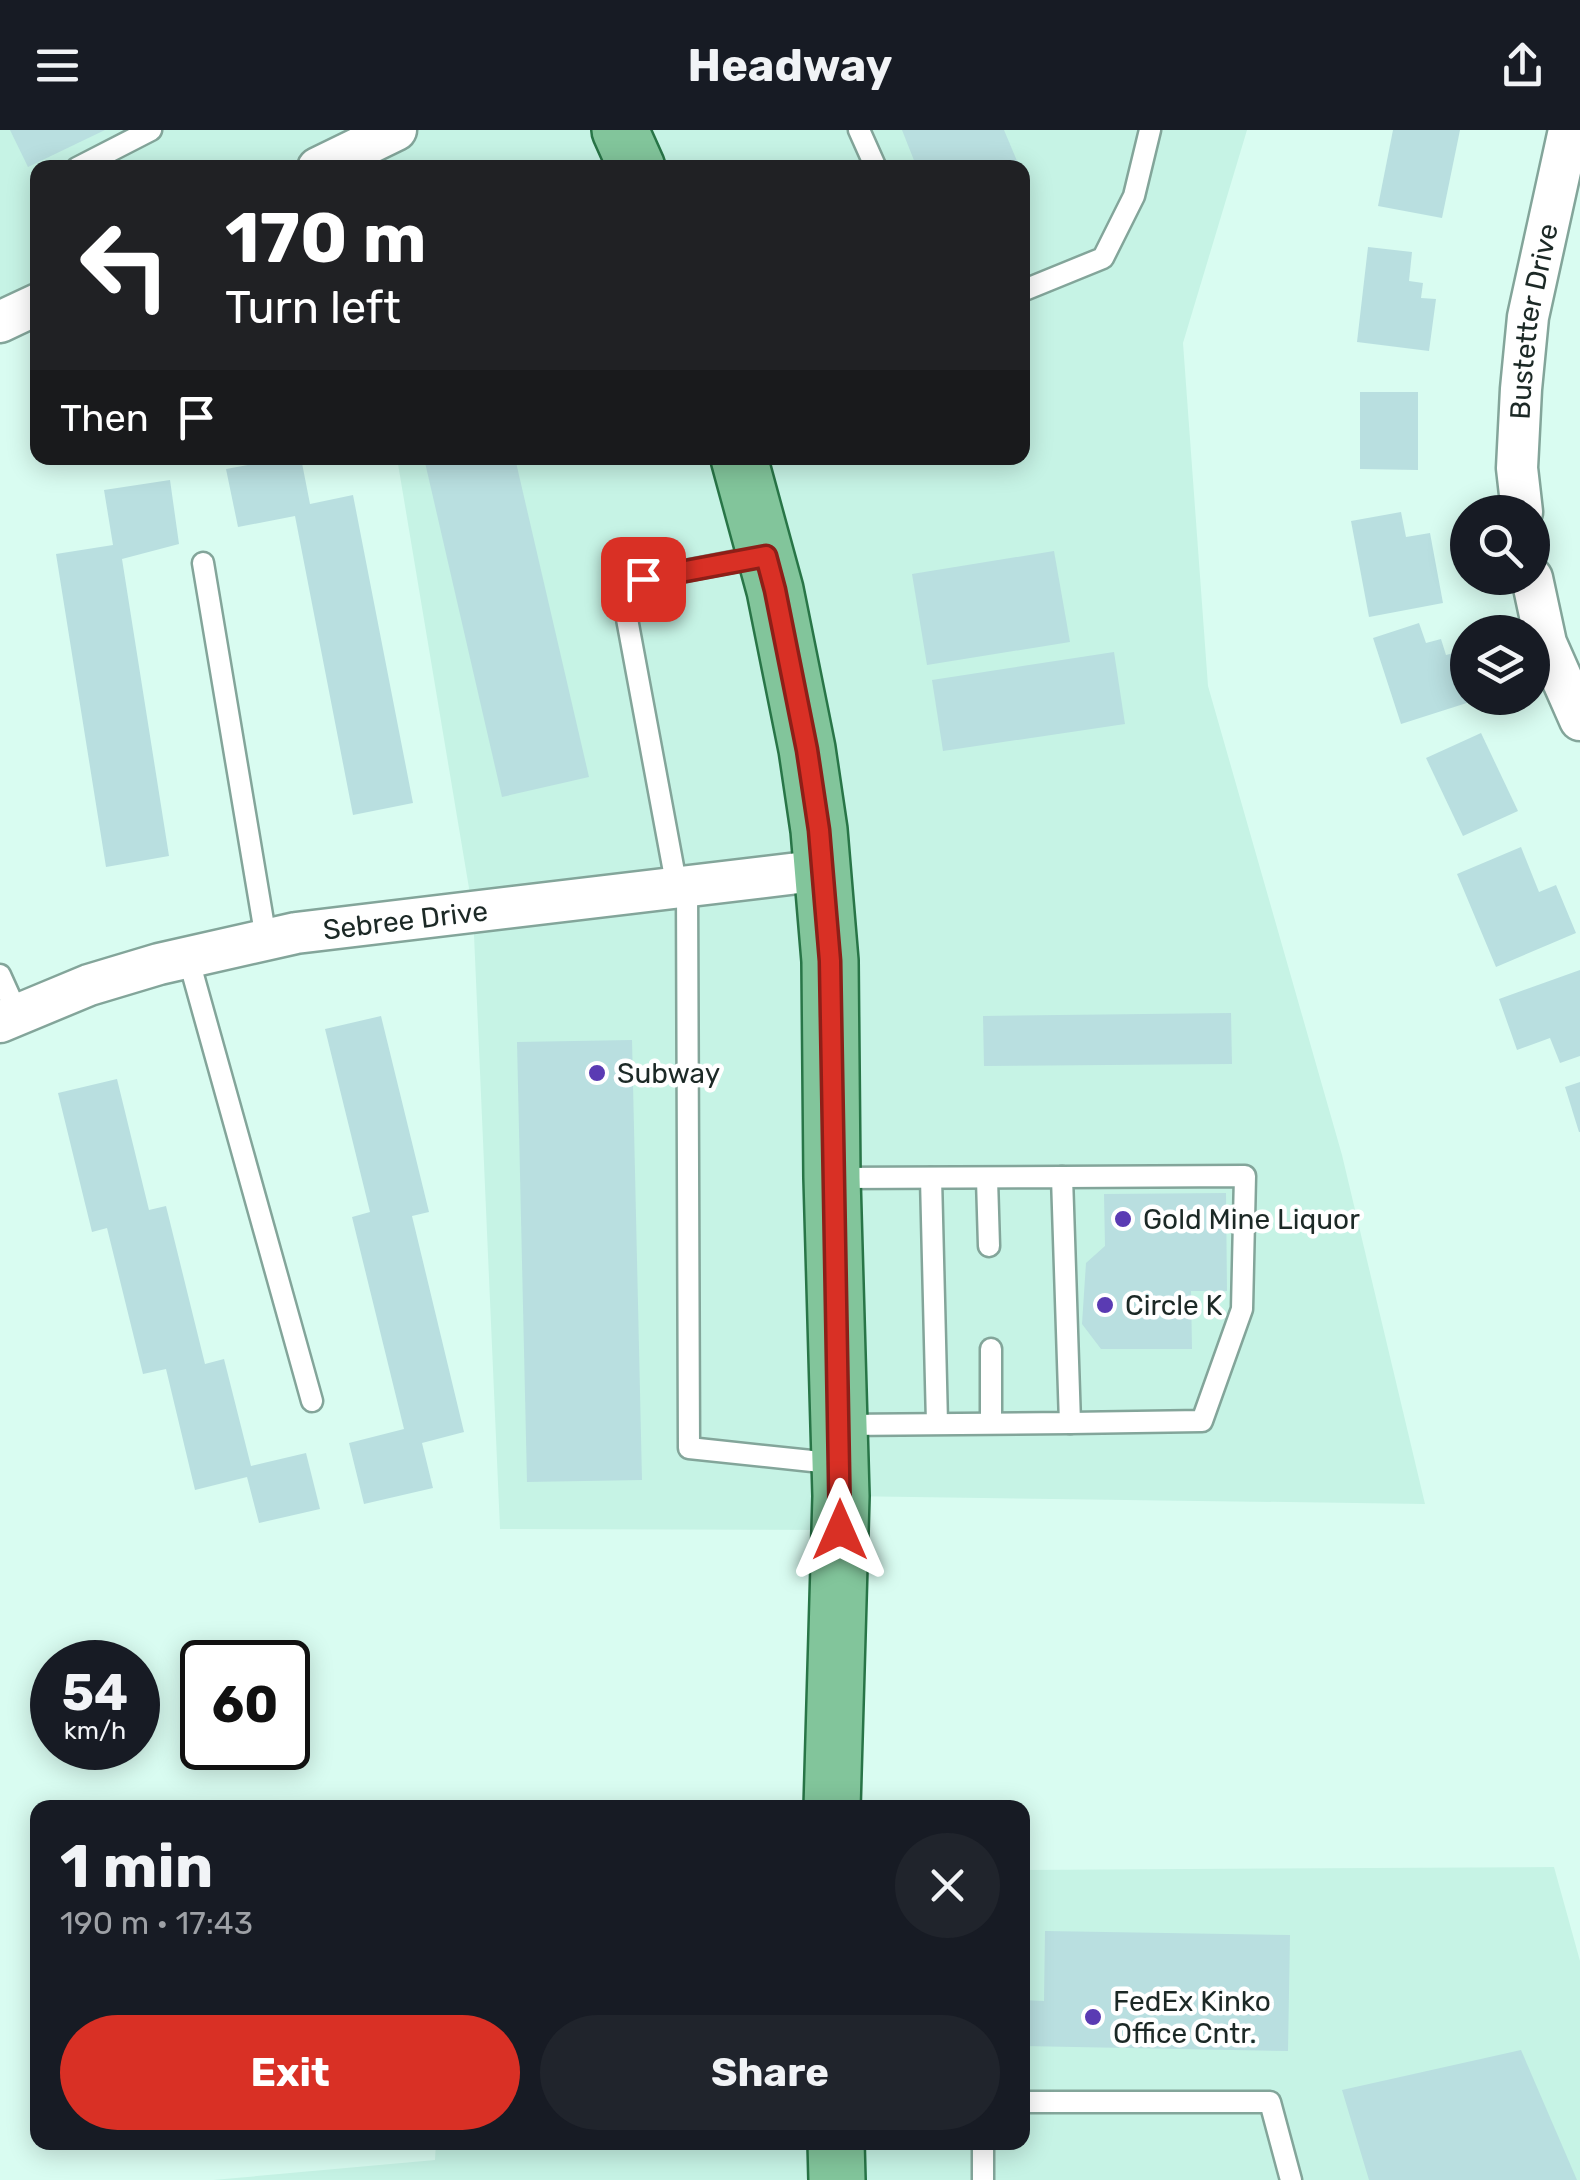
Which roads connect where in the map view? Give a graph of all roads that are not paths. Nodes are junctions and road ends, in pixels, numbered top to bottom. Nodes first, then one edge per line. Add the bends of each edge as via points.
1 (151, 130) edge
2 (396, 130) edge
3 (620, 130) edge
4 (859, 130) edge
5 (1150, 130) edge
6 (1569, 130) edge
7 (93, 160) edge
8 (334, 160) edge
9 (634, 160) edge
10 (872, 160) edge
11 (1030, 288) edge
12 (30, 308) edge
13 (0, 322) edge
14 (741, 465) edge
15 (1520, 495) edge
16 (766, 556) junction
17 (203, 563) dead end
18 (1536, 595) edge
19 (1580, 720) edge
20 (822, 870) junction
21 (682, 887) junction
22 (266, 939) junction
23 (188, 957) junction
24 (0, 975) edge
25 (9, 1018) edge
26 (1062, 1177) junction
27 (832, 1178) junction
28 (931, 1178) junction
29 (987, 1179) junction
30 (989, 1246) dead end
31 (990, 1348) dead end
32 (312, 1401) dead end
33 (936, 1423) junction
34 (992, 1423) junction
35 (1070, 1423) junction
36 (840, 1444) junction
37 (832, 1800) edge
38 (1030, 2102) edge
39 (836, 2150) edge
40 (983, 2150) edge
41 (837, 2180) edge
42 (983, 2180) edge
43 (1291, 2180) edge

1 - 7 lane
2 - 8 street
3 - 9 main road
4 - 10 lane
5 - 11 lane via 1134,196 1103,258
6 - 15 street, Bustetter Drive via 1528,317
12 - 13 street
14 - 16 main road
16 - 20 main road via 807,750
16 - 21 lane via 643,579 628,591 625,608
17 - 22 lane
18 - 19 street via 1546,642
20 - 21 street, Sebree Drive
20 - 27 main road via 830,961
21 - 22 street, Sebree Drive
21 - 36 lane via 689,1448
22 - 23 street, Sebree Drive
23 - 25 street, Sebree Drive via 89,985
23 - 32 lane
24 - 25 lane
26 - 29 lane
26 - 35 lane
26 - 35 lane via 1245,1176 1242,1309 1202,1421
27 - 28 lane
27 - 36 main road
28 - 29 lane
28 - 33 lane
29 - 30 lane
31 - 34 lane
33 - 34 lane
33 - 36 lane
34 - 35 lane
36 - 37 main road
38 - 43 lane via 1270,2102
39 - 41 main road
40 - 42 lane

